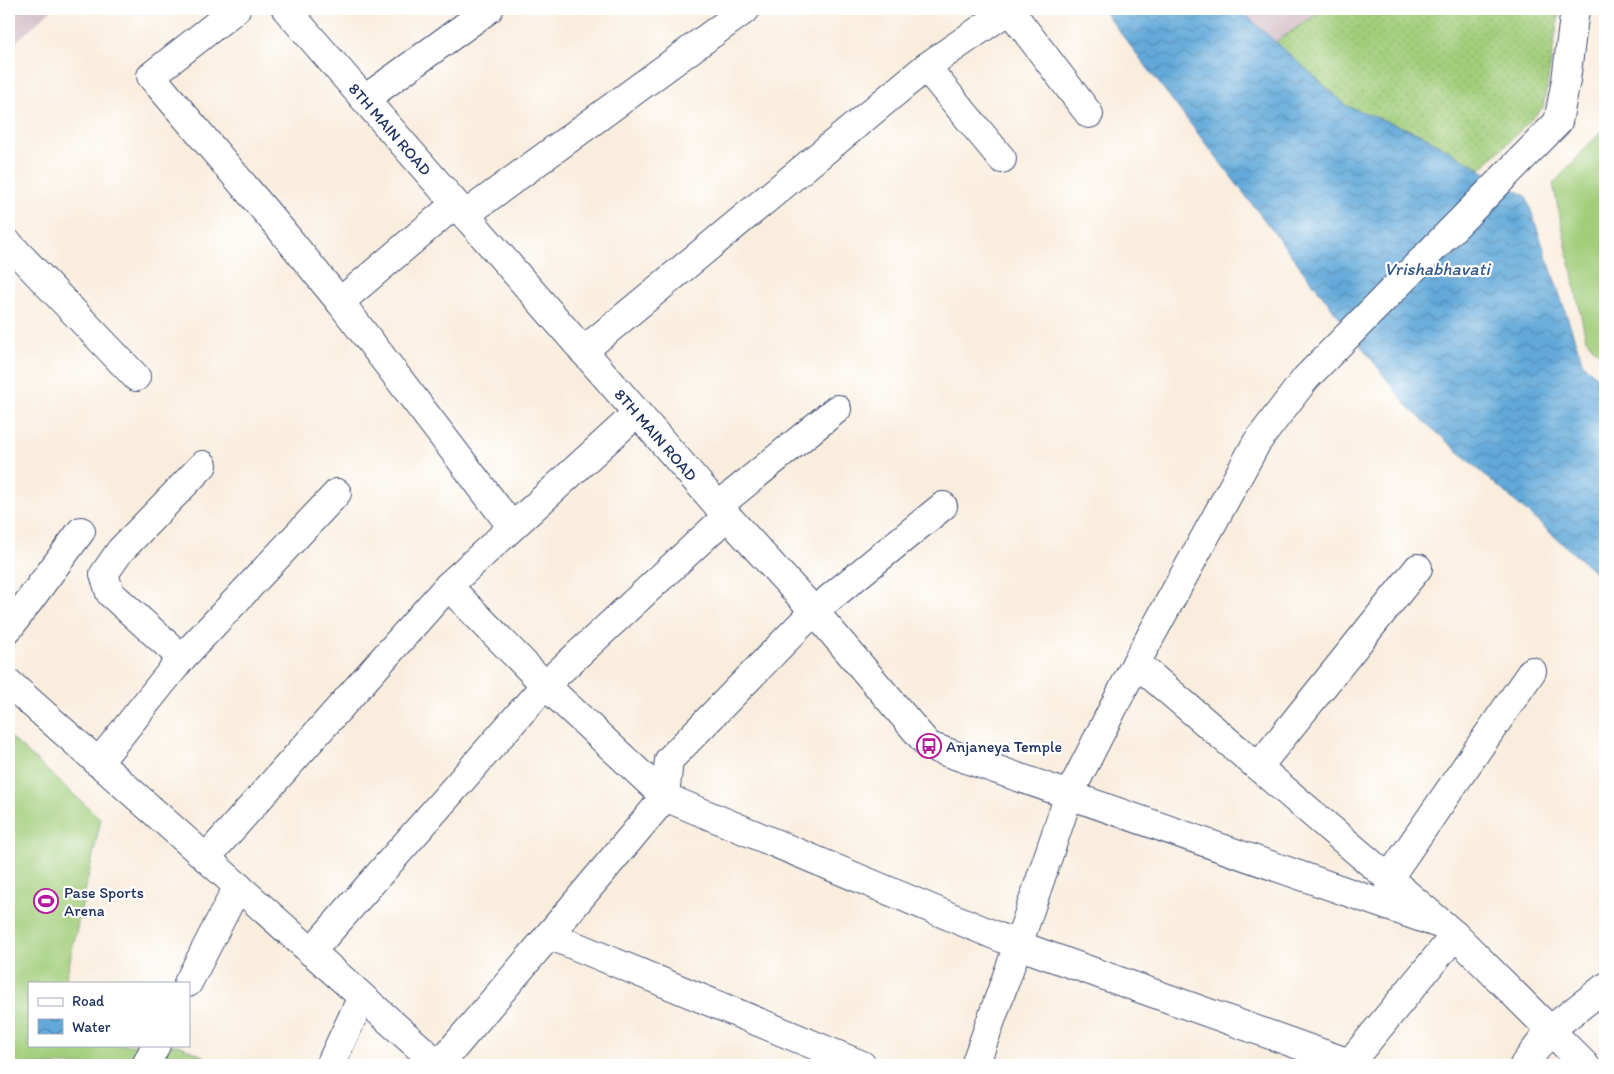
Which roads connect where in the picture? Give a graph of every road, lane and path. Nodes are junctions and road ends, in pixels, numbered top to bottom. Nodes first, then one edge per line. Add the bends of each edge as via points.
1 (236, 9) edge
2 (286, 9) edge
3 (489, 9) edge
4 (746, 9) edge
5 (1010, 9) edge
6 (1575, 9) edge
7 (926, 67) junction
8 (365, 99) junction
9 (1089, 114) dead end
10 (1002, 159) dead end
11 (460, 209) junction
12 (12, 254) edge
13 (340, 302) junction
14 (583, 351) junction
15 (136, 377) dead end
16 (837, 409) dead end
17 (637, 413) junction
18 (203, 465) dead end
19 (337, 492) dead end
20 (943, 506) dead end
21 (722, 511) junction
22 (512, 527) junction
23 (81, 531) dead end
24 (1418, 568) dead end
25 (448, 586) junction
26 (814, 611) junction
27 (9, 628) edge
28 (182, 658) junction
29 (1136, 663) junction
30 (1532, 671) dead end
31 (9, 683) edge
32 (545, 685) junction
33 (98, 762) junction
34 (1259, 766) junction
35 (1069, 795) junction
36 (665, 797) junction
37 (206, 858) junction
38 (1388, 879) junction
39 (238, 886) junction
40 (1449, 930) junction
41 (549, 935) junction
42 (1018, 945) junction
43 (311, 952) junction
44 (189, 982) edge
45 (1605, 986) edge
46 (362, 997) junction
47 (1551, 1029) junction
48 (156, 1046) edge
49 (1349, 1064) edge
50 (146, 1065) edge
51 (330, 1065) edge
52 (439, 1065) edge
53 (862, 1065) edge
54 (976, 1065) edge
55 (1524, 1065) edge
56 (1585, 1065) edge

1 - 13 street via 151,76
2 - 8 street, 8TH MAIN ROAD
3 - 8 street
4 - 11 street
5 - 7 street
5 - 9 street
6 - 29 street via 1558,122 1306,378 1257,442
7 - 10 street
7 - 14 street
8 - 11 street, 8TH MAIN ROAD
11 - 13 street
11 - 14 street, 8TH MAIN ROAD
12 - 15 street
13 - 22 street
14 - 17 street, 8TH MAIN ROAD
16 - 21 street
17 - 21 street, 8TH MAIN ROAD
17 - 22 street
18 - 28 street via 120,551 104,574 110,593
19 - 28 street
20 - 26 street
21 - 26 street, 8TH MAIN ROAD
21 - 32 street
22 - 25 street
23 - 27 street
24 - 34 street
25 - 32 street
25 - 37 street
26 - 35 street, 8TH MAIN ROAD via 929,746
26 - 36 street via 669,760
28 - 33 street
29 - 34 street
29 - 35 street
30 - 38 street
31 - 33 street
32 - 36 street
32 - 43 street
33 - 37 street
34 - 38 street
35 - 40 street, 8TH MAIN ROAD
35 - 42 street
36 - 41 street
36 - 42 street
37 - 39 street
38 - 40 street
39 - 43 street
39 - 44 street
40 - 47 street
40 - 49 street
41 - 52 street
41 - 53 street
42 - 49 street
42 - 54 street
43 - 46 street
45 - 47 street
46 - 51 street
46 - 52 street
47 - 55 street
47 - 56 street
48 - 50 street

